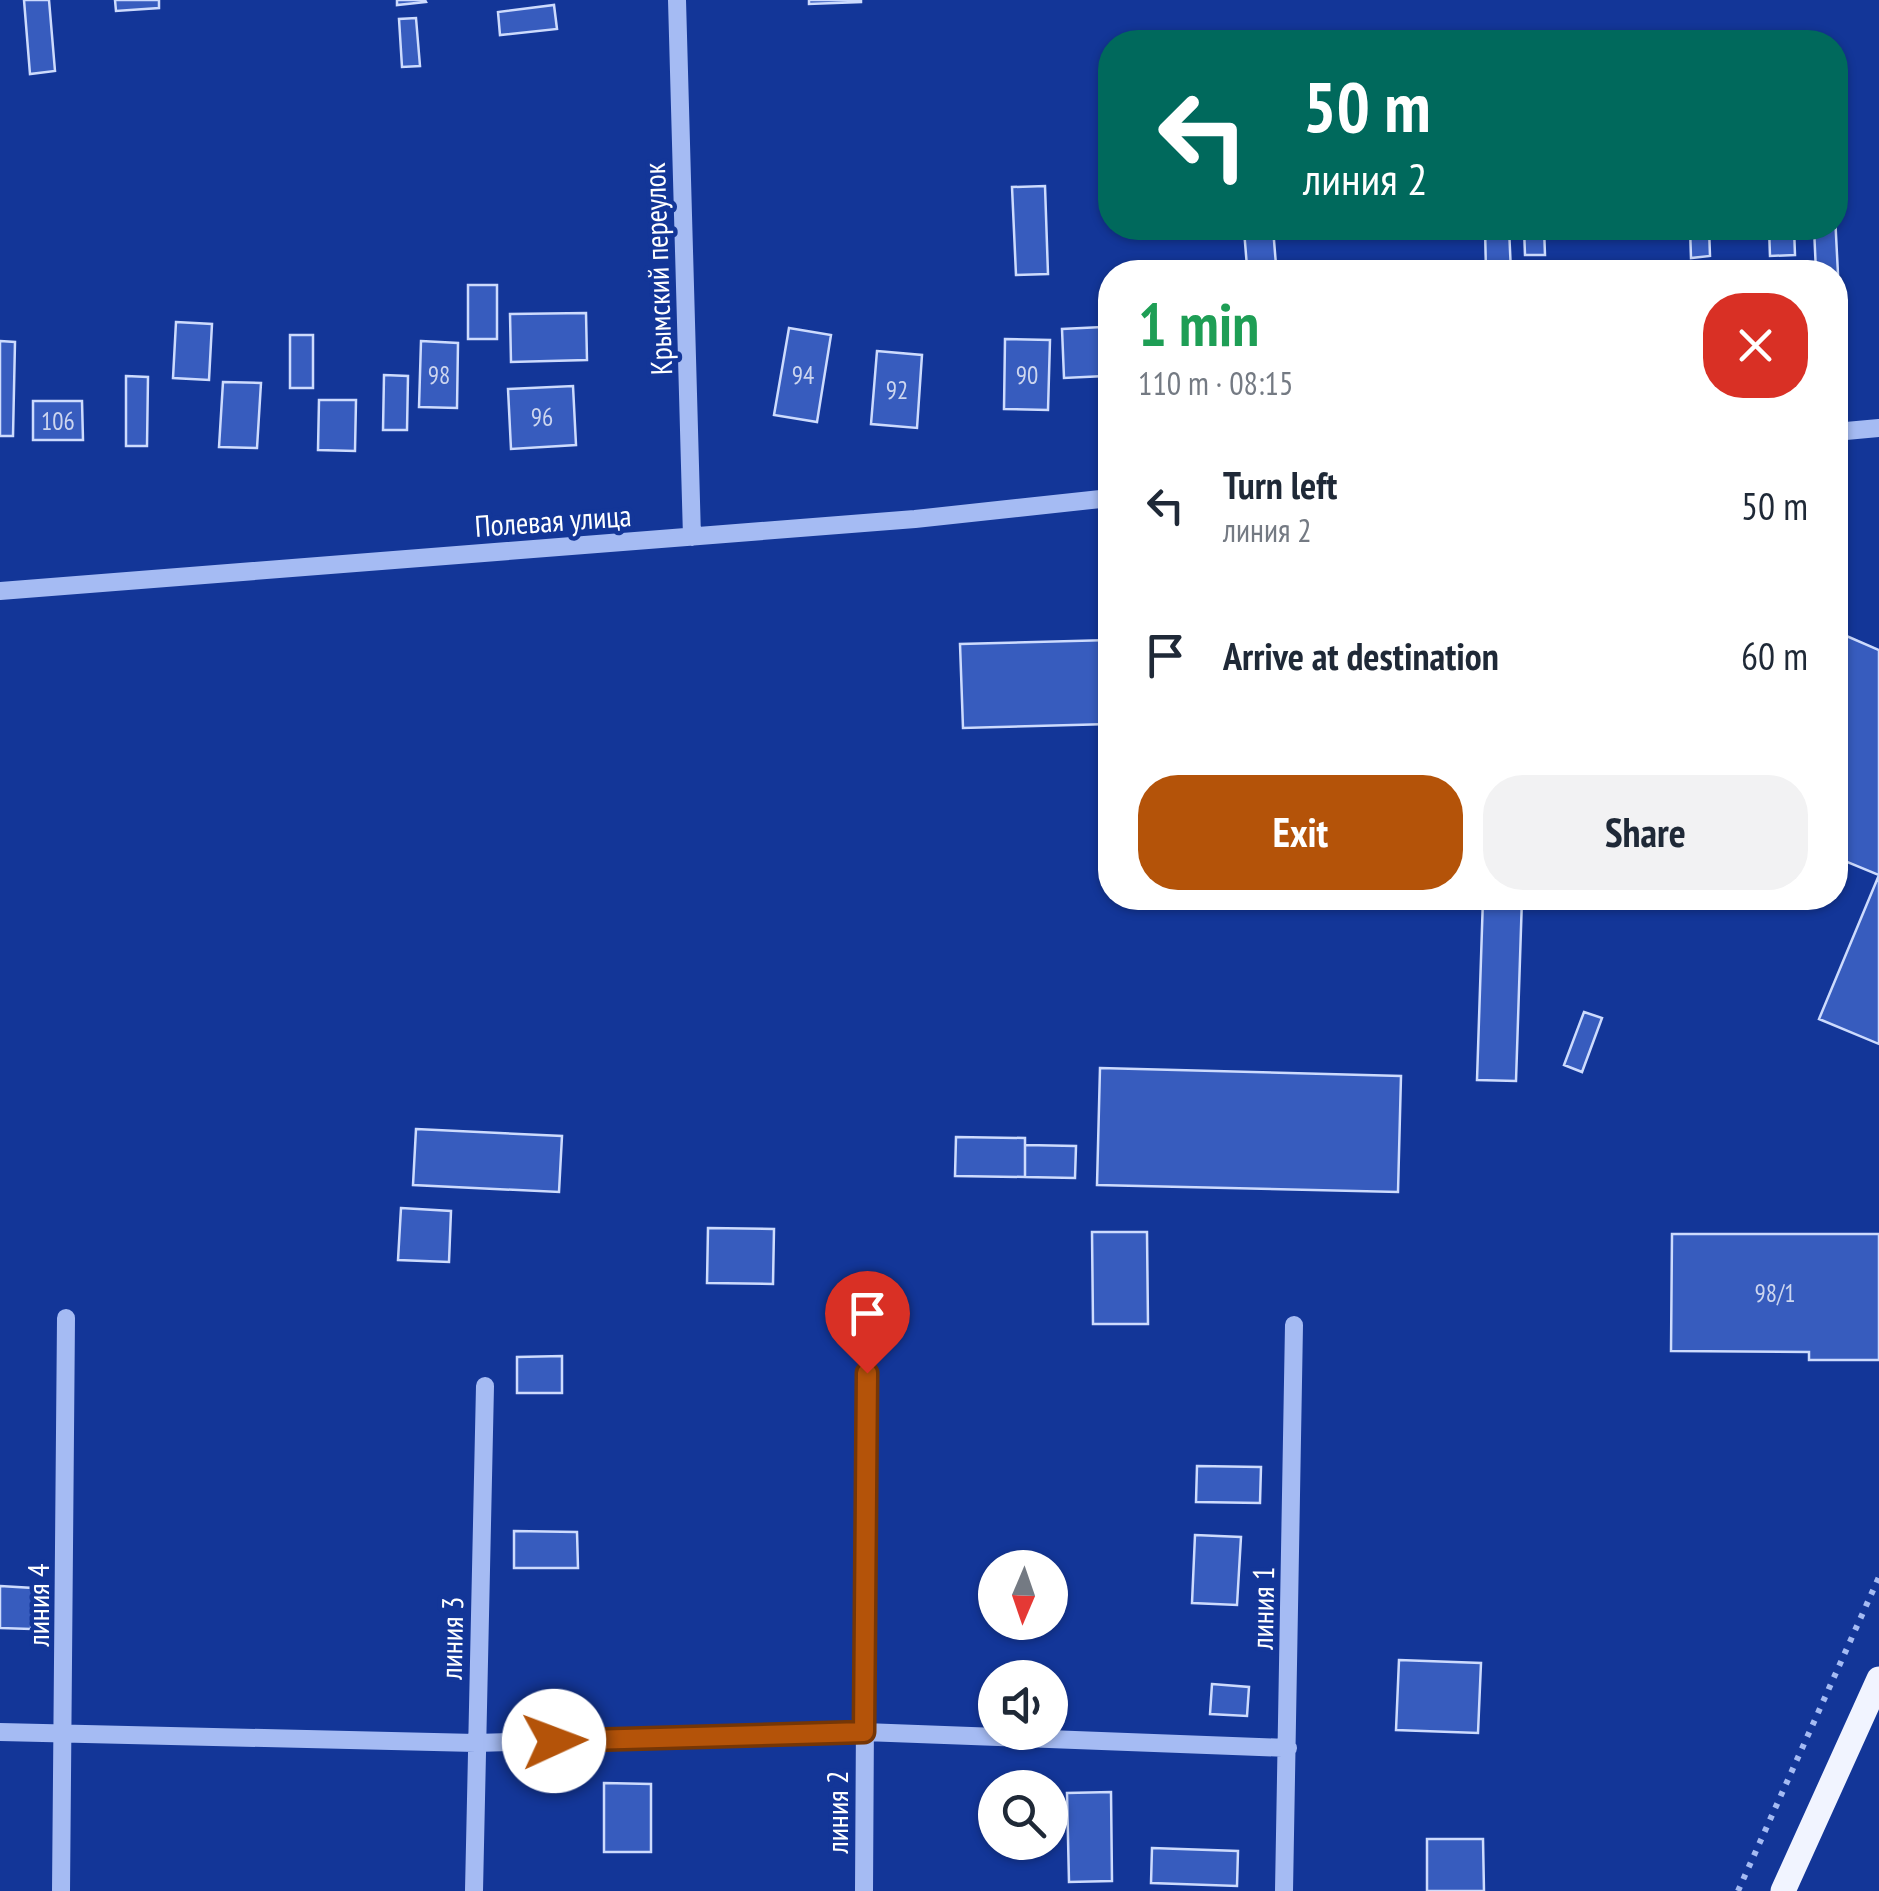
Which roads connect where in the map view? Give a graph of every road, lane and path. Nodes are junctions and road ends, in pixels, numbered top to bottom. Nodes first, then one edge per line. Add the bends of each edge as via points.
1 (677, 0) edge
2 (1879, 428) edge
3 (1848, 431) edge
4 (1098, 499) edge
5 (692, 537) junction
6 (0, 591) edge
7 (66, 1318) dead end
8 (1294, 1325) dead end
9 (867, 1373) dead end
10 (485, 1386) dead end
11 (1879, 1577) edge
12 (1879, 1679) edge
13 (0, 1732) edge
14 (864, 1732) junction
15 (64, 1734) junction
16 (476, 1743) junction
17 (1288, 1748) junction
18 (62, 1891) edge
19 (474, 1891) edge
20 (864, 1891) edge
21 (1284, 1891) edge
22 (1738, 1891) edge
23 (1783, 1891) edge

1 - 5 street, Крымский переулок
2 - 3 street
4 - 5 street, Полевая улица
5 - 6 street, Полевая улица
7 - 15 street, линия 4
8 - 17 street, линия 1
9 - 14 street, линия 2
10 - 16 street, линия 3
11 - 22 path
12 - 23 main road
13 - 15 street
14 - 16 street
14 - 17 street
14 - 20 street, линия 2
15 - 16 street
15 - 18 street, линия 4
16 - 19 street, линия 3
17 - 21 street, линия 1

